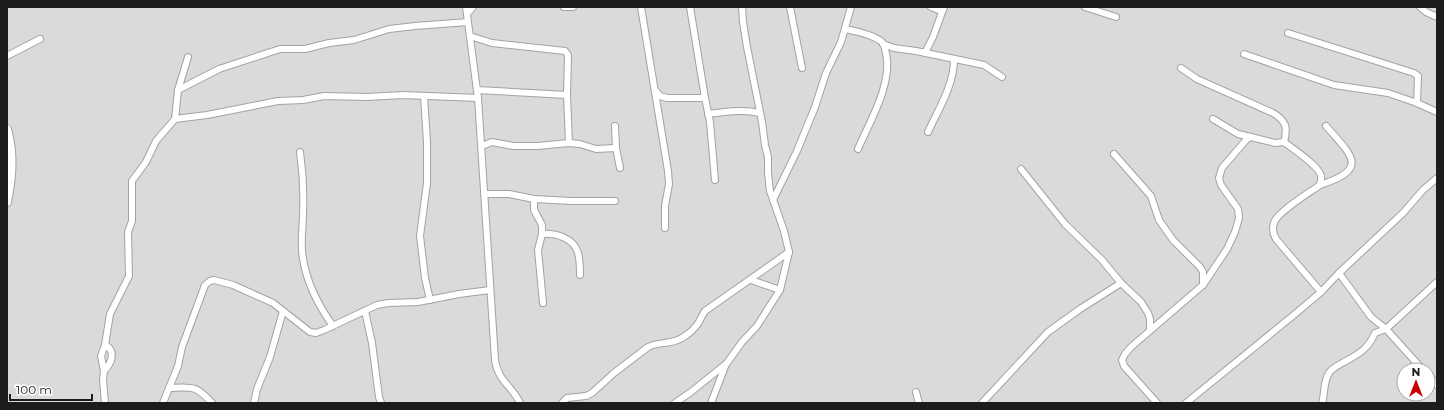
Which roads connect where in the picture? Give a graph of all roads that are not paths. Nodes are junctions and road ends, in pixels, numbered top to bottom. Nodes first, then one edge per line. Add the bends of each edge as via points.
1 (466, 7) edge
2 (473, 7) edge
3 (564, 7) edge
4 (573, 7) edge
5 (641, 7) edge
6 (690, 7) edge
7 (742, 7) edge
8 (783, 7) edge
9 (789, 7) edge
10 (851, 7) edge
11 (931, 7) edge
12 (1085, 7) edge
13 (1420, 7) edge
14 (943, 9) edge
15 (466, 14) junction
16 (1116, 17) dead end
17 (1437, 18) edge
18 (468, 22) junction
19 (845, 29) junction
20 (1288, 33) dead end
21 (470, 36) junction
22 (40, 39) dead end
23 (884, 44) junction
24 (925, 53) junction
25 (1244, 54) dead end
26 (7, 56) edge
27 (188, 57) dead end
28 (954, 60) junction
29 (802, 68) dead end
30 (1181, 68) dead end
31 (1002, 77) dead end
32 (654, 88) junction
33 (178, 90) junction
34 (477, 90) junction
35 (568, 95) junction
36 (424, 96) junction
37 (478, 98) junction
38 (705, 98) junction
39 (1417, 103) junction
40 (1437, 112) edge
41 (760, 113) junction
42 (708, 114) junction
43 (175, 119) junction
44 (1213, 119) dead end
45 (615, 126) dead end
46 (1326, 126) dead end
47 (7, 129) edge
48 (928, 132) dead end
49 (1251, 137) junction
50 (8, 140) edge
51 (1284, 142) junction
52 (570, 143) junction
53 (482, 146) junction
54 (616, 148) junction
55 (858, 149) dead end
56 (300, 152) dead end
57 (1114, 154) dead end
58 (620, 168) dead end
59 (1021, 169) dead end
60 (1437, 178) edge
61 (715, 180) dead end
62 (1320, 185) junction
63 (484, 194) junction
64 (534, 199) junction
65 (773, 200) junction
66 (615, 201) dead end
67 (7, 202) edge
68 (665, 228) dead end
69 (542, 234) junction
70 (788, 252) junction
71 (1339, 273) junction
72 (580, 275) dead end
73 (751, 280) junction
74 (1437, 282) edge
75 (1122, 283) junction
76 (1203, 285) junction
77 (490, 290) junction
78 (780, 290) junction
79 (1321, 292) junction
80 (430, 300) junction
81 (543, 303) dead end
82 (283, 311) junction
83 (366, 311) junction
84 (1371, 317) junction
85 (333, 326) junction
86 (1386, 329) junction
87 (1150, 330) junction
88 (1375, 333) junction
89 (105, 345) junction
90 (1416, 362) edge
91 (727, 363) junction
92 (104, 371) junction
93 (169, 388) junction
94 (916, 392) dead end
95 (106, 403) edge
96 (163, 403) edge
97 (212, 403) edge
98 (254, 403) edge
99 (381, 403) edge
100 (520, 403) edge
101 (562, 403) edge
102 (675, 403) edge
103 (711, 403) edge
104 (919, 403) edge
105 (982, 403) edge
106 (1157, 403) edge
107 (1186, 403) edge
108 (1322, 403) edge

1 - 15 street
2 - 15 street
3 - 4 street
5 - 32 street
6 - 38 street
7 - 41 street
8 - 9 street
9 - 29 street
10 - 19 street
11 - 14 street
12 - 16 street
13 - 17 street
14 - 24 street
15 - 18 street
18 - 21 street
18 - 33 street via 389,29 354,40 305,49 280,49 219,69
19 - 23 street via 856,31
19 - 65 street via 797,151
20 - 39 street via 1414,73 1418,76
21 - 34 street
21 - 35 street via 492,43 565,52 568,55
22 - 26 street
23 - 24 street
23 - 55 street via 888,72 881,98
24 - 28 street
25 - 39 street via 1334,85 1388,93
27 - 33 street
28 - 31 street via 984,65
28 - 48 street via 949,87
30 - 51 street via 1197,79 1284,119
32 - 38 street via 660,96 666,98
32 - 68 street via 668,171
33 - 43 street
34 - 35 street
34 - 37 street
35 - 52 street
36 - 37 street
36 - 43 street via 324,96 278,101
36 - 80 street via 427,183 420,236
37 - 53 street
38 - 42 street
39 - 40 street
41 - 42 street via 730,111
41 - 65 street
42 - 61 street
43 - 89 street via 156,142 132,181 132,221 128,232 129,276 110,314
44 - 49 street via 1238,134
45 - 54 street
46 - 62 street via 1350,153 1353,161 1345,175
47 - 50 street
49 - 51 street via 1275,143
49 - 76 street via 1222,168 1220,186 1238,209 1239,218 1227,249
50 - 67 street via 12,169
51 - 62 street via 1320,173
52 - 53 street via 513,146 492,142
52 - 54 street via 596,149
53 - 63 street
54 - 58 street
56 - 85 street via 304,176 302,258 314,295
57 - 76 street via 1151,196 1159,220 1168,234 1200,267 1203,272
59 - 75 street via 1065,224
60 - 71 street
62 - 79 street via 1278,216 1274,222 1273,233
63 - 64 street via 509,194
63 - 77 street
64 - 66 street
64 - 69 street via 534,210 542,225
65 - 70 street
69 - 72 street via 550,233 570,240 578,252
69 - 81 street via 538,250
70 - 73 street
70 - 78 street
71 - 79 street
71 - 84 street
73 - 78 street
73 - 101 street via 705,311 697,325 678,340 648,347 592,393 567,398
74 - 86 street
75 - 87 street via 1148,313
75 - 105 street via 1048,332
76 - 87 street
77 - 80 street
77 - 100 street via 496,368
78 - 91 street via 757,326
79 - 107 street
80 - 83 street via 388,303
82 - 85 street via 310,332
82 - 93 street via 273,303 233,285 214,280 207,283
82 - 98 street
83 - 85 street
83 - 99 street
84 - 86 street
84 - 88 street
86 - 88 street
86 - 90 street
87 - 106 street via 1131,347 1122,360 1124,366
88 - 108 street via 1363,351 1328,373
89 - 92 street via 101,356
89 - 92 street via 110,350 112,360
91 - 102 street
91 - 103 street
92 - 95 street
93 - 96 street
93 - 97 street via 192,387
94 - 104 street

